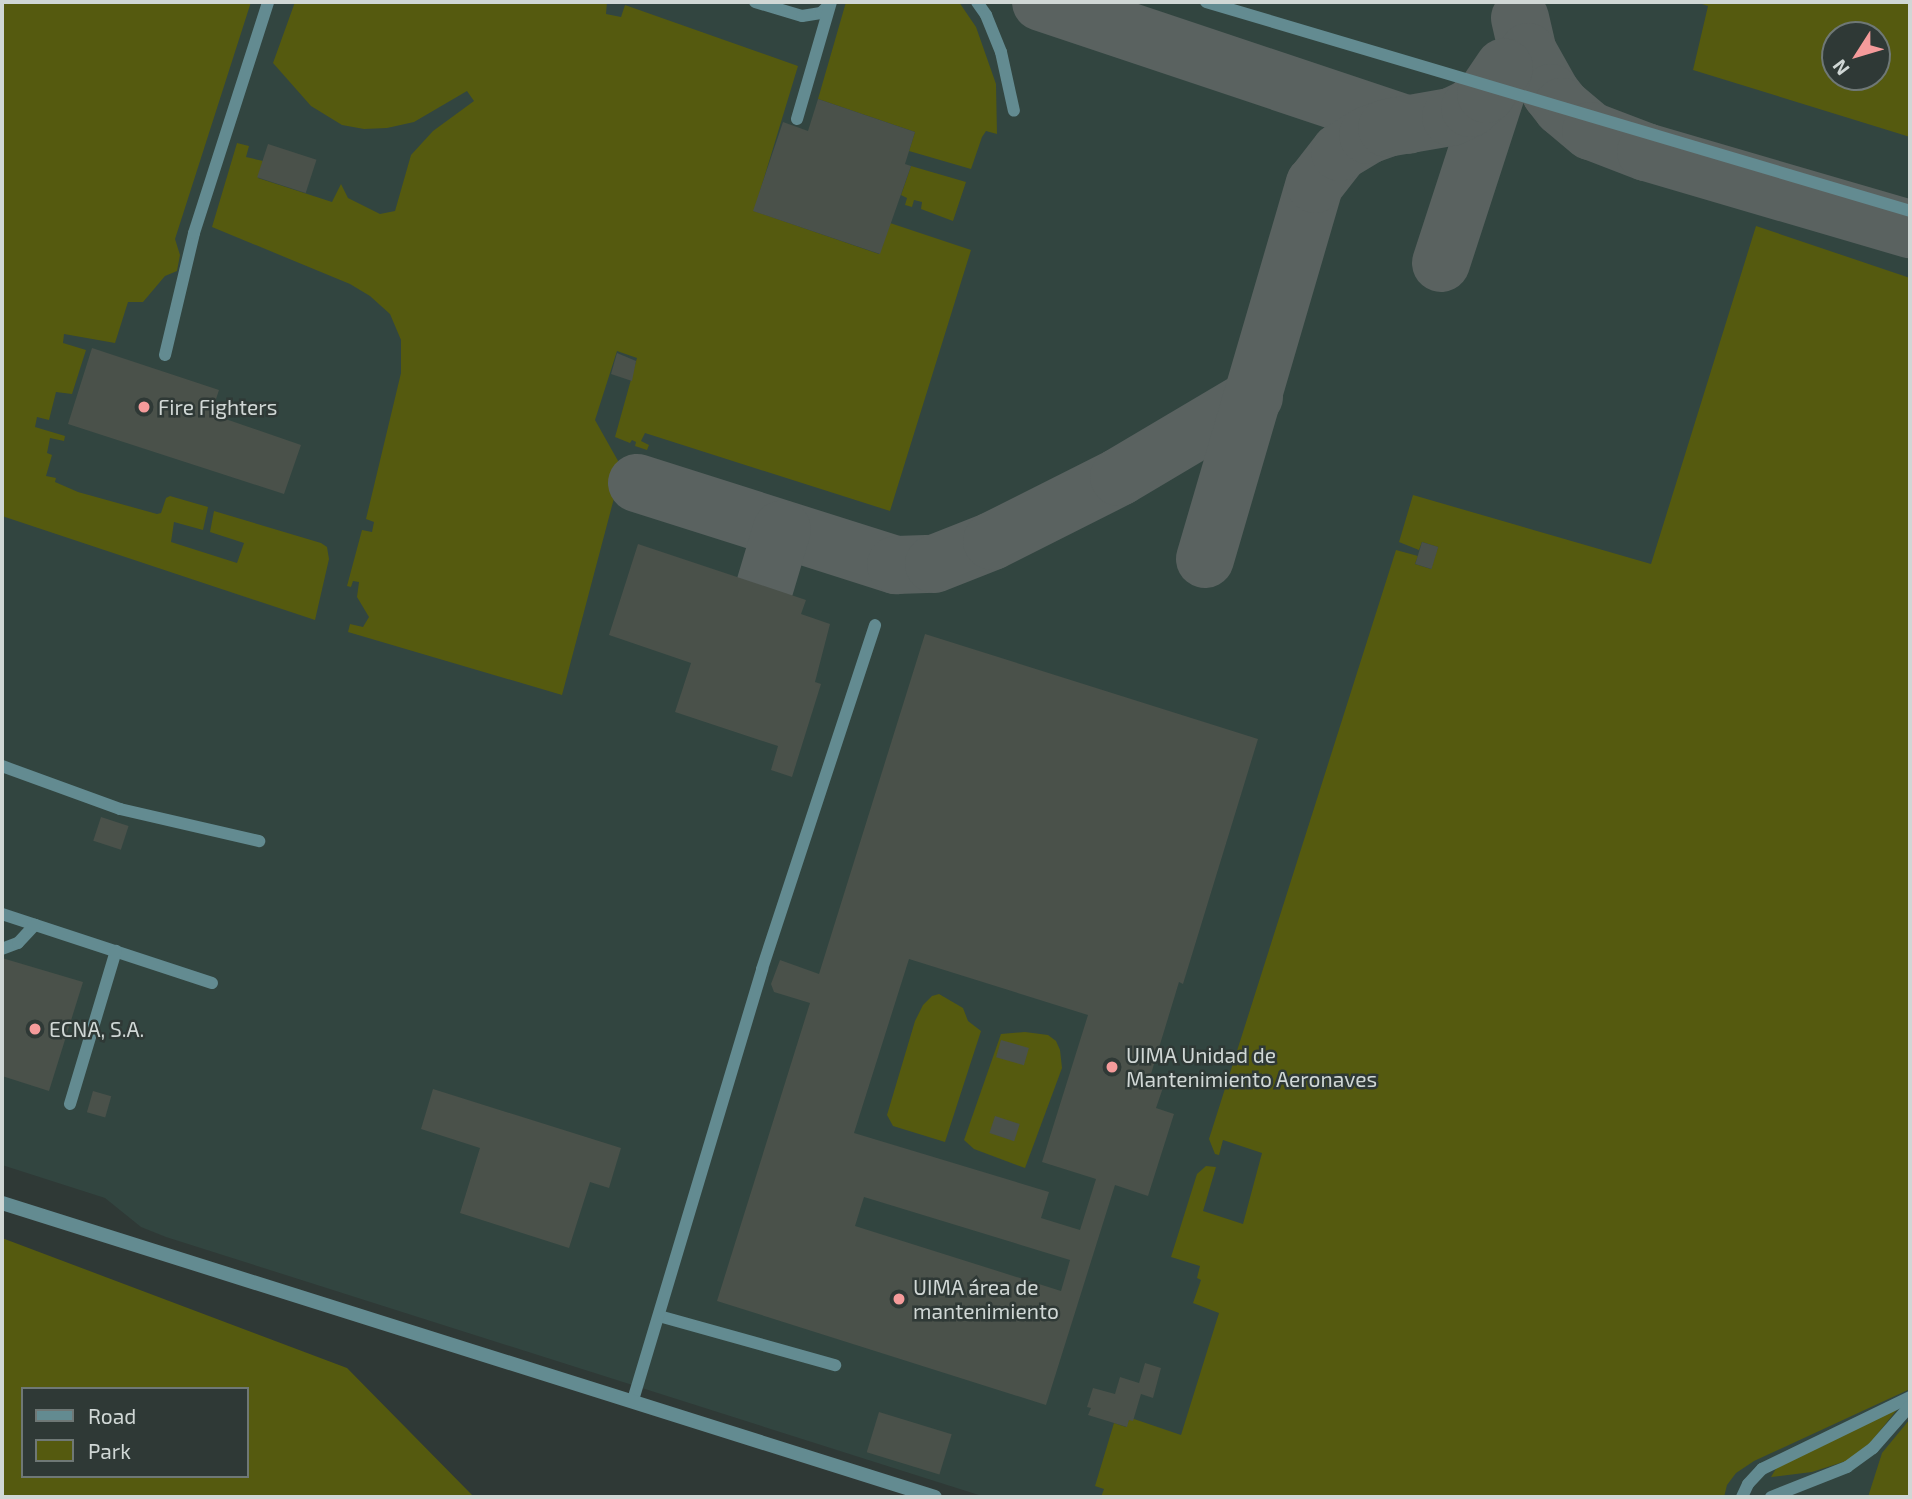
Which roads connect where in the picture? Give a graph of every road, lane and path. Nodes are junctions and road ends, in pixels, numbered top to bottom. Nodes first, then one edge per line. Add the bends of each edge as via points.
1 (268, 2) edge
2 (755, 2) edge
3 (977, 2) edge
4 (1206, 2) edge
5 (830, 3) edge
6 (794, 14) junction
7 (819, 40) junction
8 (1014, 111) dead end
9 (797, 119) dead end
10 (1910, 211) edge
11 (164, 355) dead end
12 (875, 625) dead end
13 (2, 766) edge
14 (259, 841) dead end
15 (2, 914) edge
16 (35, 925) junction
17 (2, 949) edge
18 (116, 951) junction
19 (212, 983) dead end
20 (70, 1104) dead end
21 (2, 1203) edge
22 (659, 1316) junction
23 (835, 1365) dead end
24 (1910, 1397) edge
25 (633, 1400) junction
26 (1910, 1406) edge
27 (935, 1497) edge
28 (1742, 1497) edge
29 (1771, 1497) edge

1 - 11 lane via 194,233
2 - 6 lane
3 - 8 lane via 1001,52
4 - 10 lane
5 - 6 lane via 815,15
5 - 7 lane
6 - 7 lane via 812,25
7 - 9 lane
12 - 22 lane via 762,969
13 - 14 lane via 120,809
15 - 16 lane
16 - 17 lane via 18,943
16 - 18 lane
18 - 19 lane
18 - 20 lane
21 - 25 street
22 - 23 lane
22 - 25 lane
24 - 28 lane via 1762,1469
25 - 27 street
26 - 29 lane via 1873,1448 1847,1467

